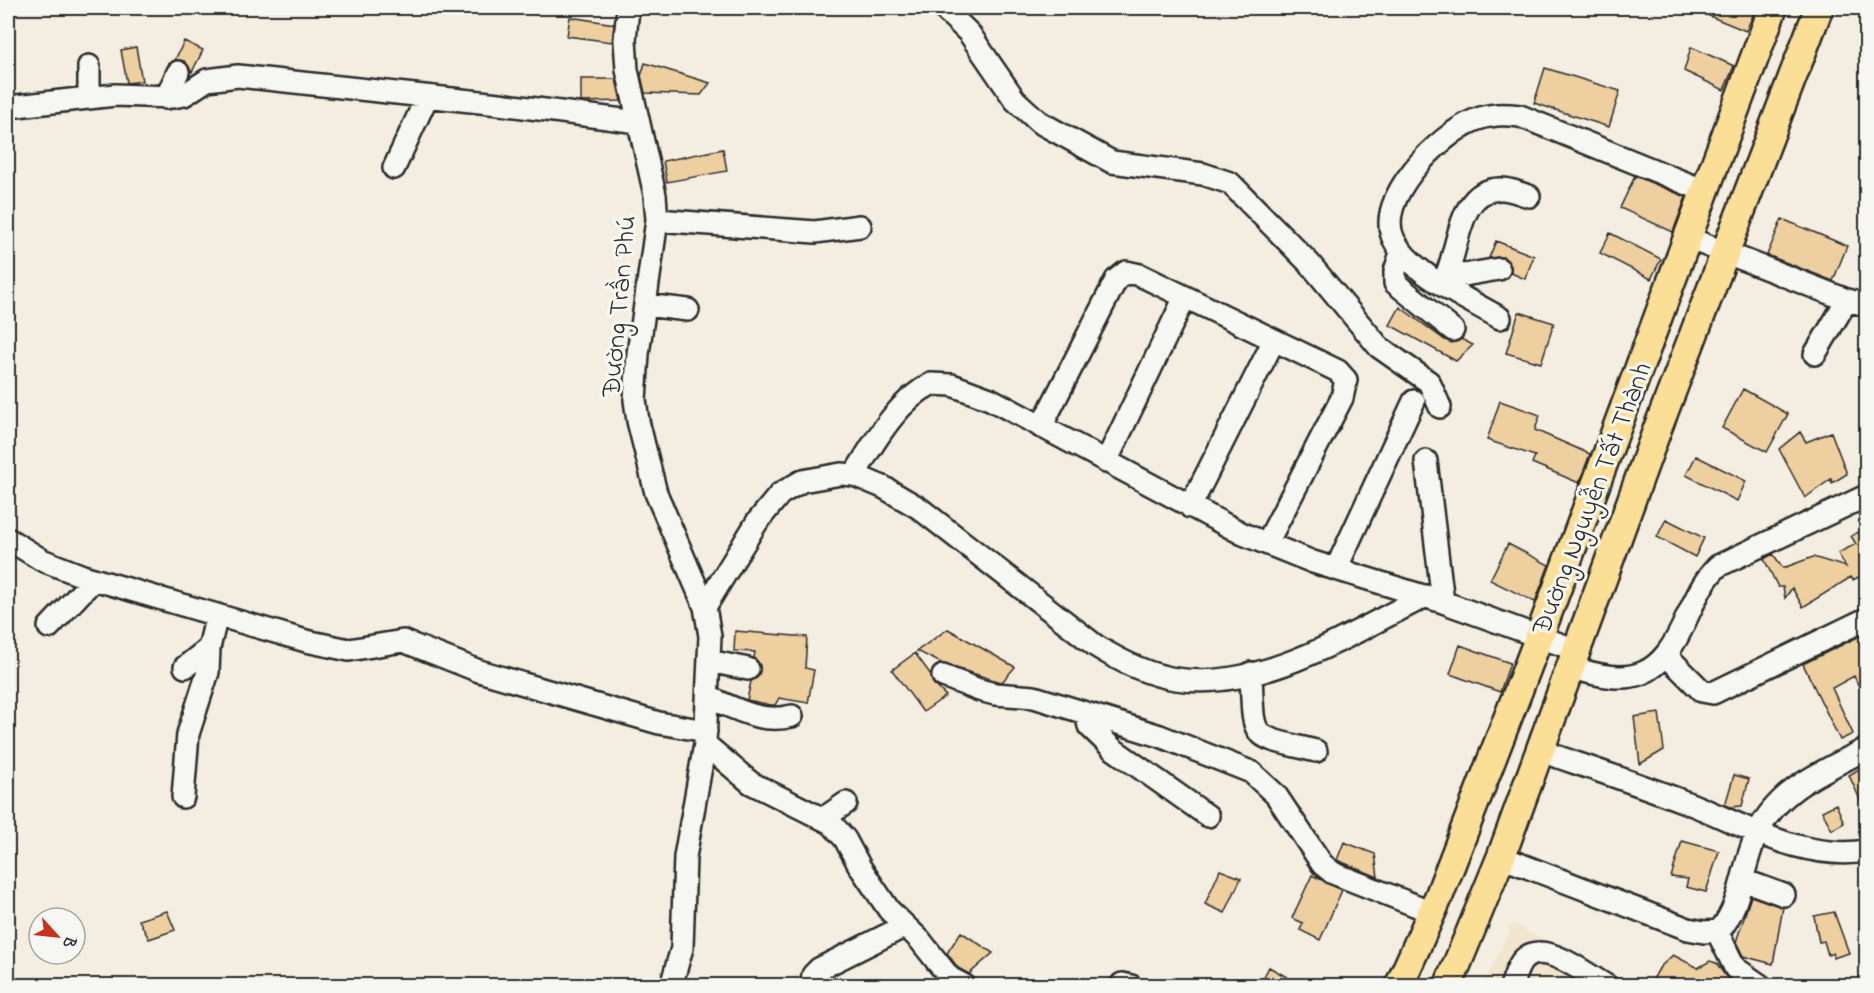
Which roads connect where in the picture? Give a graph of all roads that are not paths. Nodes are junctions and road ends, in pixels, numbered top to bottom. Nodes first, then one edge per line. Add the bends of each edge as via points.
1 (628, 8) edge
2 (943, 8) edge
3 (1773, 8) edge
4 (1819, 8) edge
5 (89, 66) dead end
6 (178, 72) dead end
7 (427, 97) junction
8 (89, 98) junction
9 (166, 98) junction
10 (8, 107) edge
11 (638, 122) junction
12 (394, 168) dead end
13 (1705, 190) junction
14 (1529, 196) dead end
15 (657, 220) junction
16 (861, 226) dead end
17 (1688, 238) junction
18 (1401, 253) junction
19 (1727, 253) junction
20 (1499, 269) dead end
21 (1445, 278) junction
22 (1185, 297) junction
23 (1857, 303) edge
24 (645, 305) junction
25 (688, 310) dead end
26 (1500, 318) dead end
27 (1453, 330) dead end
28 (1274, 340) junction
29 (1815, 354) dead end
30 (1414, 401) dead end
31 (1440, 407) dead end
32 (1041, 427) junction
33 (1426, 461) dead end
34 (1106, 462) junction
35 (854, 475) junction
36 (1866, 496) edge
37 (1190, 507) junction
38 (8, 539) edge
39 (1267, 543) junction
40 (1336, 569) junction
41 (94, 579) junction
42 (1435, 599) junction
43 (705, 606) junction
44 (217, 615) junction
45 (1866, 619) edge
46 (49, 627) dead end
47 (1539, 637) junction
48 (209, 648) junction
49 (1666, 655) junction
50 (1573, 659) junction
51 (710, 661) junction
52 (185, 667) dead end
53 (748, 669) dead end
54 (1251, 673) junction
55 (943, 676) dead end
56 (708, 697) junction
57 (1086, 713) junction
58 (792, 716) dead end
59 (705, 737) junction
60 (1866, 749) edge
61 (1538, 750) junction
62 (1316, 751) dead end
63 (183, 797) dead end
64 (846, 802) dead end
65 (1208, 816) dead end
66 (824, 818) junction
67 (1757, 832) junction
68 (1866, 851) edge
69 (1501, 857) junction
70 (1743, 880) junction
71 (1784, 895) dead end
72 (1432, 912) junction
73 (905, 926) junction
74 (1717, 932) junction
75 (670, 986) edge
76 (811, 986) edge
77 (965, 986) edge
78 (1399, 986) edge
79 (1448, 986) edge
80 (1511, 986) edge
81 (1607, 986) edge
82 (1761, 986) edge

1 - 11 street, Đường Trần Phú via 627,70
2 - 31 street via 969,33 1015,100 1039,123 1112,162 1203,174 1230,183 1310,264 1379,347 1430,381
3 - 13 main road, Đường Nguyễn Tất Thành
4 - 19 main road, Đường Nguyễn Tất Thành
5 - 8 street
6 - 9 street
7 - 9 street via 238,76 207,80 184,94
7 - 11 street
7 - 12 street
8 - 9 street
8 - 10 street
11 - 15 street, Đường Trần Phú
13 - 17 main road, Đường Nguyễn Tất Thành
13 - 18 street via 1520,116 1491,115 1449,135 1407,178 1396,196 1391,226
14 - 21 street via 1504,189 1489,190 1477,198 1460,226
15 - 16 street via 815,232
15 - 24 street, Đường Trần Phú
17 - 19 street
17 - 47 main road, Đường Nguyễn Tất Thành
18 - 21 street
18 - 27 street via 1395,283
19 - 23 street
19 - 50 main road, Đường Nguyễn Tất Thành
20 - 21 street
21 - 26 street
22 - 28 street
22 - 32 street via 1140,275 1126,273 1116,280
22 - 34 street
23 - 29 street
24 - 25 street
24 - 43 street, Đường Trần Phú via 635,400 638,421 656,493
28 - 37 street
28 - 39 street via 1338,371 1346,380 1342,398
30 - 40 street
32 - 34 street
32 - 35 street via 971,391 931,384 904,404
33 - 42 street
34 - 37 street
35 - 43 street via 808,479 780,494 757,522
35 - 54 street via 904,498 1119,660 1160,675 1194,681
36 - 49 street via 1718,566 1706,578
37 - 39 street
38 - 41 street via 42,560
39 - 40 street
40 - 42 street
41 - 44 street
41 - 46 street
42 - 47 street
42 - 54 street via 1312,653
43 - 51 street, Đường Trần Phú
44 - 48 street
44 - 59 street via 334,648 362,650 403,641 448,661
45 - 49 street via 1713,693 1702,691
47 - 50 street
47 - 72 main road, Đường Nguyễn Tất Thành
48 - 52 street
48 - 63 street via 208,672 188,734
49 - 50 street via 1656,666 1638,675 1618,679
50 - 61 main road, Đường Nguyễn Tất Thành
51 - 53 street
51 - 56 street, Đường Trần Phú
54 - 62 street via 1256,732 1267,739
55 - 57 street via 987,692 1034,697
56 - 58 street via 755,716
56 - 59 street, Đường Trần Phú
57 - 65 street via 1089,726 1113,749
57 - 72 street via 1160,736 1251,772 1276,795 1318,859 1333,873
59 - 66 street via 751,783
59 - 75 street, Đường Trần Phú via 685,857 682,948
60 - 67 street via 1802,782 1782,798
61 - 67 street via 1683,801
61 - 69 main road, Đường Nguyễn Tất Thành
64 - 66 street
66 - 73 street via 845,839 889,910
67 - 68 street via 1810,851
67 - 70 street
69 - 74 street via 1688,928
69 - 79 main road, Đường Nguyễn Tất Thành
70 - 71 street
70 - 74 street
72 - 78 main road, Đường Nguyễn Tất Thành
73 - 76 street via 819,969
73 - 77 street via 950,978
74 - 82 street via 1735,968
80 - 81 street via 1521,961 1529,954 1544,951

